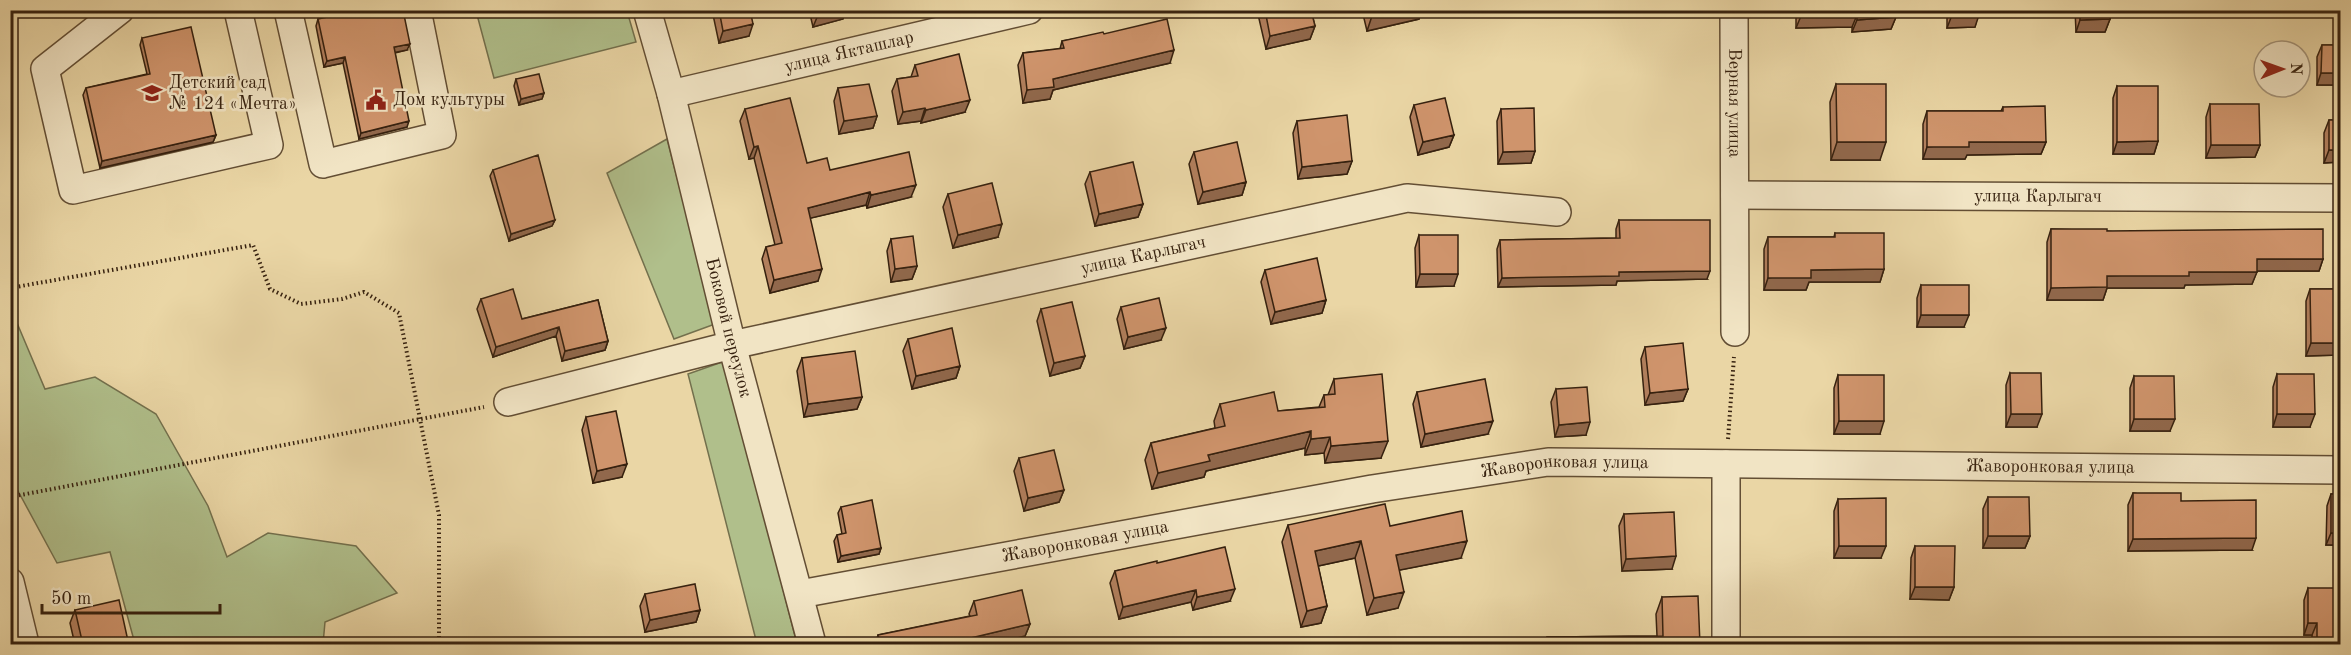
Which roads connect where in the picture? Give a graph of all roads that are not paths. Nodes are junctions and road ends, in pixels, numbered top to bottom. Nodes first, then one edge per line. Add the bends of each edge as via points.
1 (120, 10) edge
2 (238, 10) edge
3 (288, 10) edge
4 (417, 10) edge
5 (647, 10) edge
6 (1029, 10) edge
7 (1734, 10) edge
8 (671, 94) junction
9 (1735, 195) junction
10 (2340, 198) edge
11 (1557, 212) dead end
12 (1735, 332) road end
13 (732, 345) junction
14 (508, 402) road end
15 (1726, 464) junction
16 (2340, 470) edge
17 (10, 582) edge
18 (800, 594) junction
19 (25, 645) edge
20 (812, 645) edge
21 (1726, 645) edge

1 - 2 street via 45,69 73,190 269,145
3 - 4 street via 323,165 442,135
5 - 8 street, Боковой переулок
6 - 8 street, улица Якташлар
7 - 9 street, Верная улица
8 - 13 street, Боковой переулок
9 - 10 street, улица Карлыгач
9 - 12 street, Верная улица
11 - 13 street, улица Карлыгач via 1407,198
13 - 14 street, улица Карлыгач
13 - 18 street, Боковой переулок
15 - 16 street, Жаворонковая улица
15 - 18 street, Жаворонковая улица via 1548,462 1372,489
15 - 21 street
17 - 19 street
18 - 20 street, Боковой переулок

